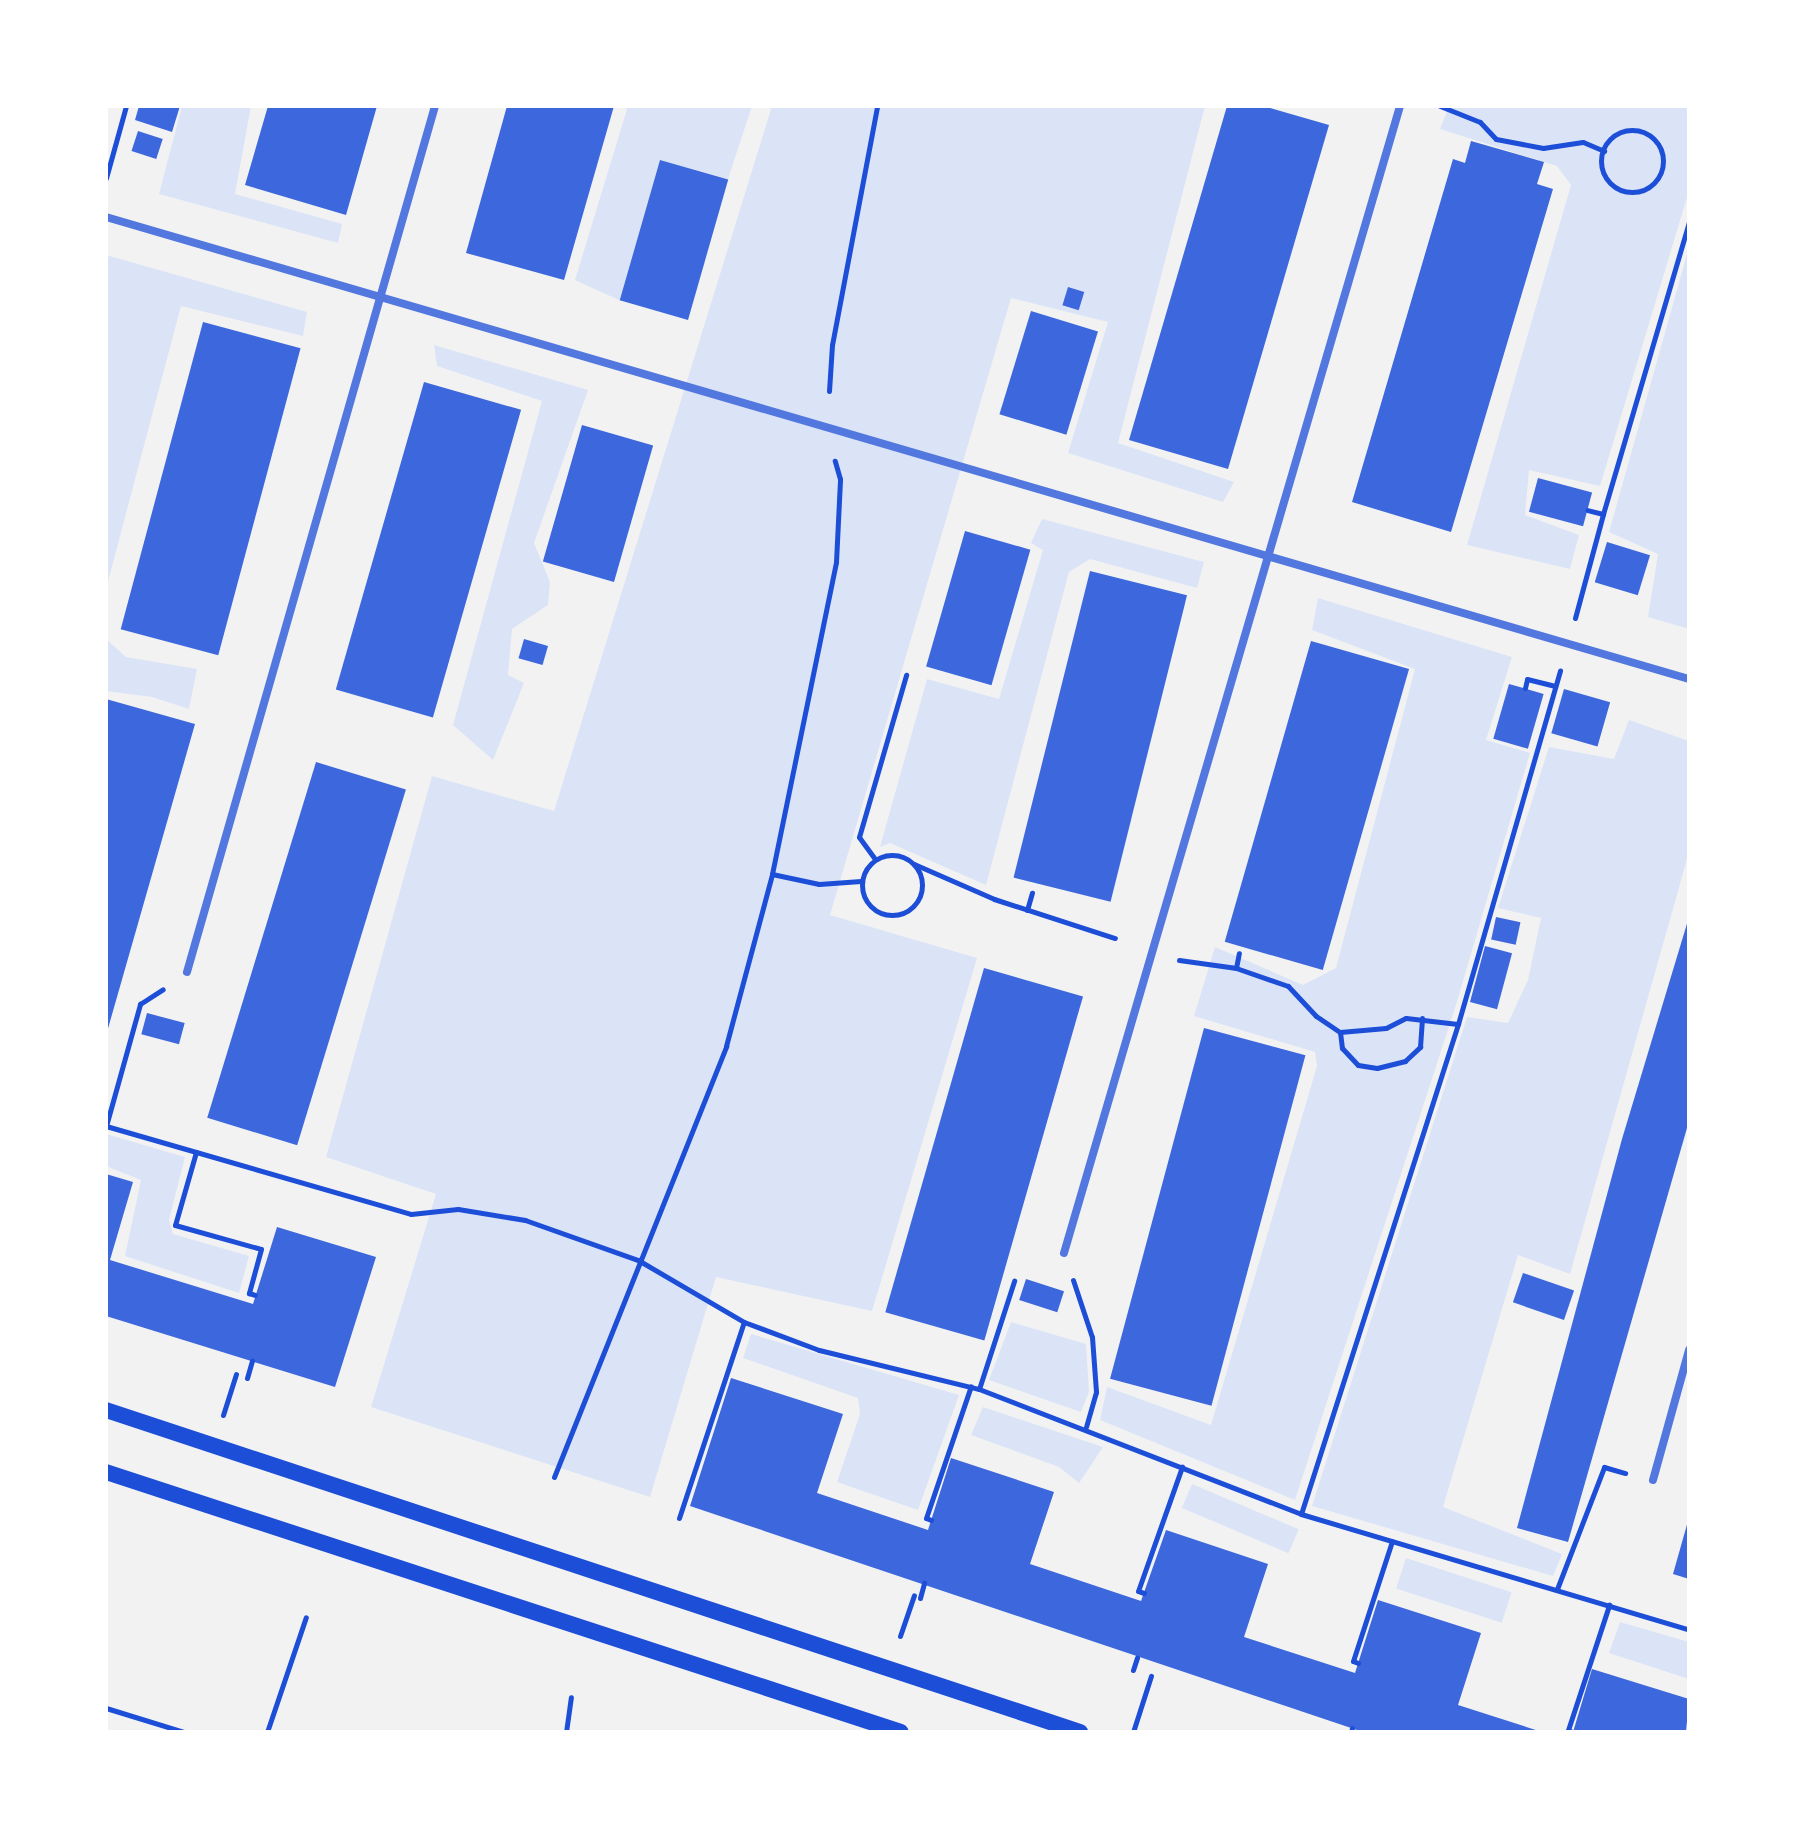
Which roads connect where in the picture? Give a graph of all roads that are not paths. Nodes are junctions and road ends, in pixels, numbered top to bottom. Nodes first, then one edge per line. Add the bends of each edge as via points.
1 (435, 106) edge
2 (1400, 106) edge
3 (106, 217) edge
4 (379, 296) junction
5 (1271, 555) junction
6 (1689, 679) edge
7 (187, 972) road end
8 (1064, 1253) road end
9 (1689, 1350) edge
10 (106, 1410) edge
11 (106, 1472) edge
12 (1653, 1480) road end
13 (901, 1732) edge
14 (1080, 1732) edge

1 - 4 street
2 - 5 street
3 - 4 street
4 - 5 street
4 - 7 street
5 - 6 street
5 - 8 street
9 - 12 street
10 - 14 main road
11 - 13 main road

